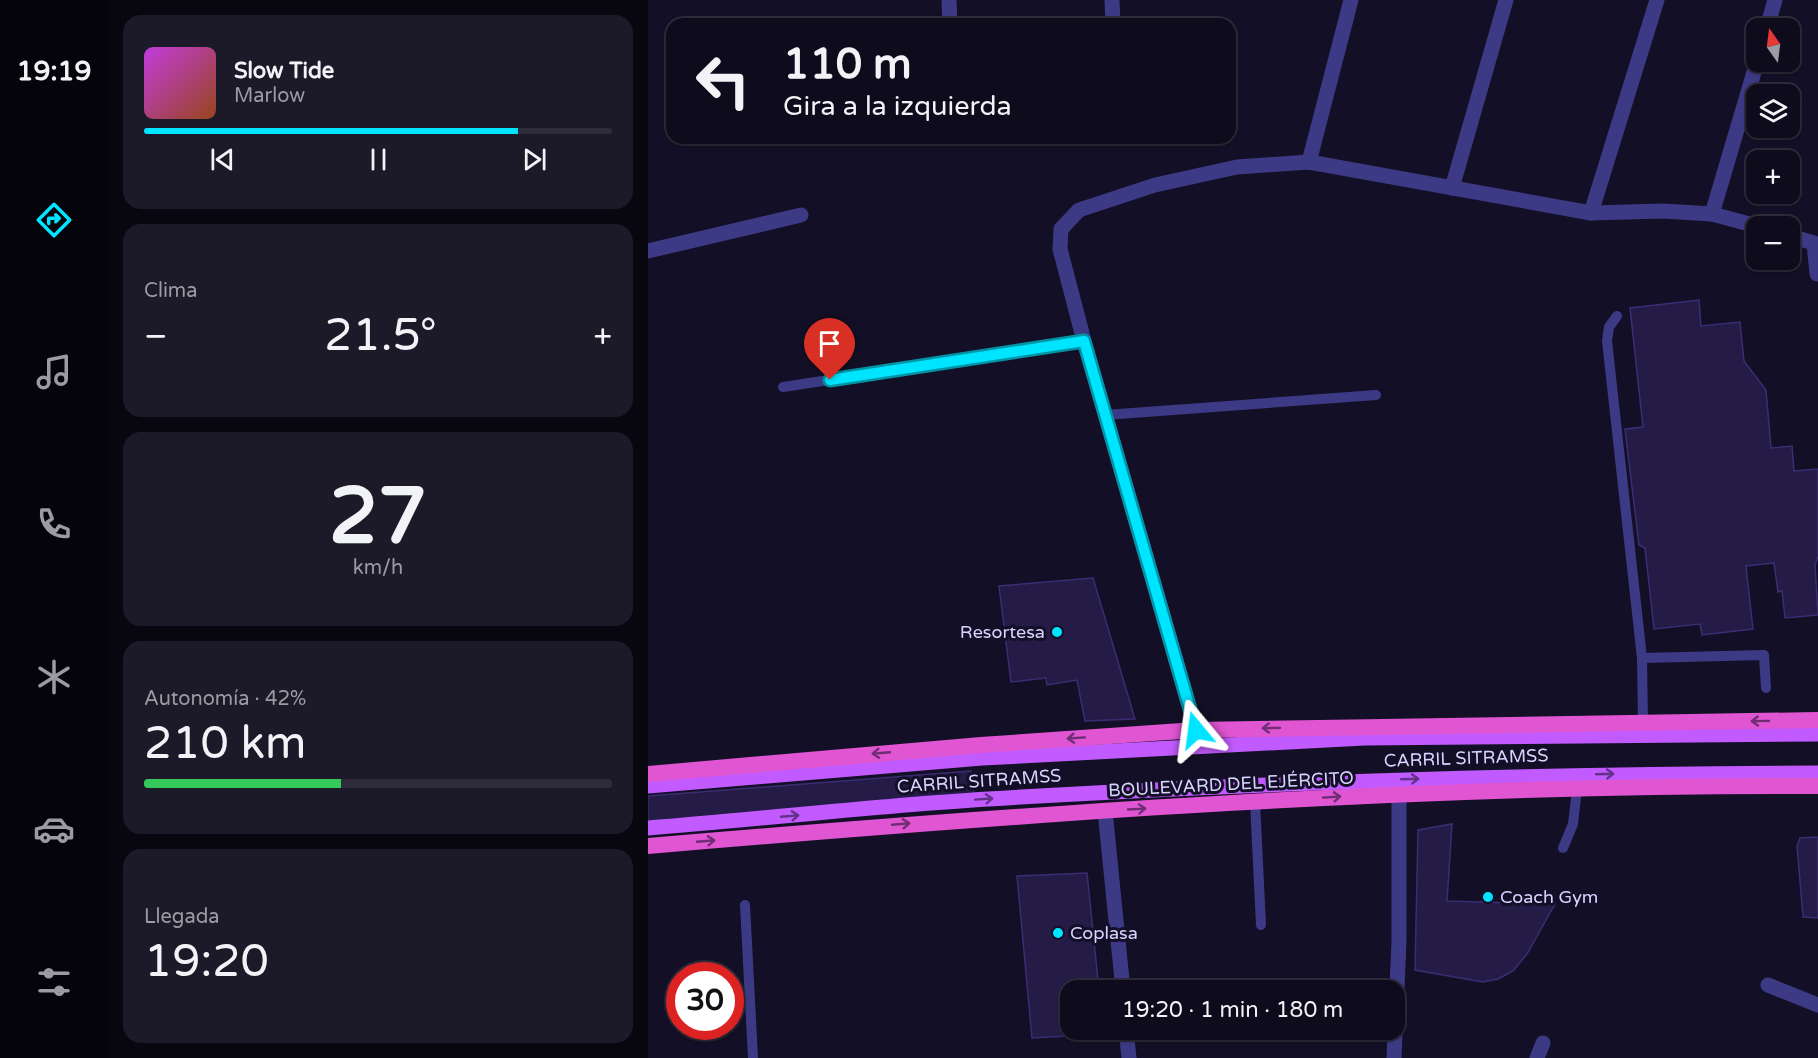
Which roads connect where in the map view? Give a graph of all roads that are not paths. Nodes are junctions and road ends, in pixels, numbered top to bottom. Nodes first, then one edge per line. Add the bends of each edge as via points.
1 (950, 0) edge
2 (1112, 0) edge
3 (1351, 0) edge
4 (1506, 0) edge
5 (1657, 0) edge
6 (1775, 0) edge
7 (950, 18) edge
8 (1113, 18) edge
9 (1770, 18) edge
10 (1754, 72) edge
11 (1309, 162) junction
12 (1452, 188) junction
13 (1591, 213) junction
14 (1712, 214) junction
15 (801, 215) dead end
16 (1746, 223) edge
17 (1800, 236) edge
18 (1816, 237) edge
19 (648, 251) edge
20 (1817, 274) edge
21 (1617, 316) dead end
22 (1084, 341) junction
23 (783, 387) dead end
24 (1376, 395) dead end
25 (1105, 415) junction
26 (1642, 658) junction
27 (1766, 688) dead end
28 (1818, 720) edge
29 (1643, 723) junction
30 (1196, 730) junction
31 (1818, 734) edge
32 (1818, 772) edge
33 (648, 774) edge
34 (648, 786) edge
35 (1818, 786) edge
36 (1577, 789) junction
37 (1399, 793) junction
38 (1255, 802) junction
39 (1105, 811) junction
40 (648, 828) edge
41 (648, 846) edge
42 (1563, 848) dead end
43 (745, 905) dead end
44 (1261, 925) dead end
45 (1122, 980) edge
46 (1768, 985) dead end
47 (1818, 1005) edge
48 (1127, 1040) edge
49 (1544, 1043) dead end
50 (753, 1058) edge
51 (1129, 1058) edge
52 (1394, 1058) edge
53 (1537, 1058) edge

1 - 7 street
2 - 8 street
3 - 11 street
4 - 12 street
5 - 13 street
6 - 9 street
10 - 14 street
11 - 12 street
11 - 22 street via 1237,167 1155,185 1079,210 1061,229 1060,249
12 - 13 street
13 - 14 street
14 - 16 street
15 - 19 street
17 - 18 street
18 - 20 street
21 - 26 lane via 1609,327 1607,341
22 - 23 lane
22 - 25 street
24 - 25 lane
25 - 30 street
26 - 27 lane via 1764,655
26 - 29 lane
28 -> 29 highway
29 -> 30 highway
30 -> 33 highway
31 - 34 main road, CARRIL SITRAMSS via 1352,738 982,758
40 -> 32 main road, CARRIL SITRAMSS via 986,799 1221,786 1625,773
35 - 36 highway, BOULEVARD DEL EJÉRCITO
36 - 37 highway, BOULEVARD DEL EJÉRCITO
36 - 42 lane via 1573,824
38 -> 37 highway, BOULEVARD DEL EJÉRCITO
37 - 52 street
39 -> 38 highway, BOULEVARD DEL EJÉRCITO
38 - 44 lane
41 -> 39 highway, BOULEVARD DEL EJÉRCITO via 987,817
39 - 45 street
43 - 50 lane
46 - 47 street
48 - 51 street
49 - 53 street

